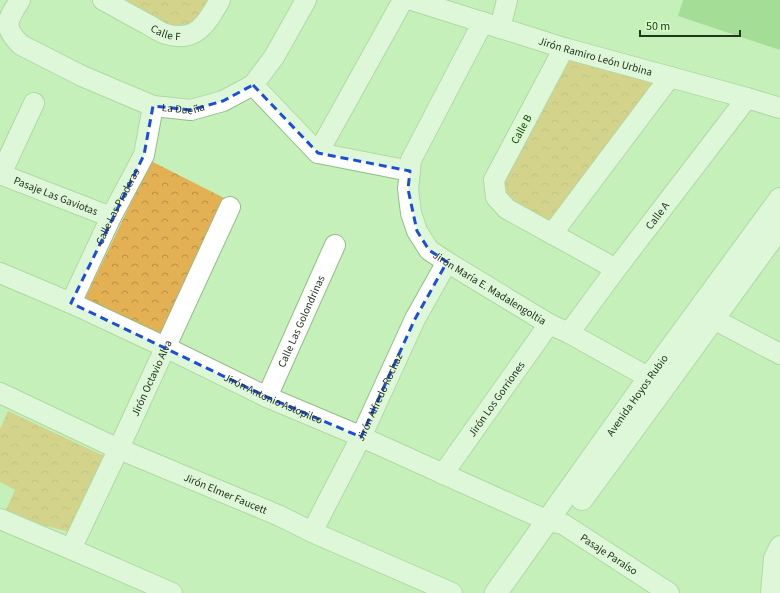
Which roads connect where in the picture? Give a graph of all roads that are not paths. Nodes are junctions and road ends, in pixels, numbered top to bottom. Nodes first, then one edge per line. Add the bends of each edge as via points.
1 (20, 0) edge
2 (103, 0) edge
3 (220, 0) edge
4 (306, 0) edge
5 (403, 0) edge
6 (412, 0) edge
7 (507, 0) edge
8 (491, 25) junction
9 (12, 38) edge
10 (564, 48) junction
11 (670, 77) junction
12 (253, 85) junction
13 (747, 98) junction
14 (34, 102) dead end
15 (153, 106) junction
16 (780, 108) edge
17 (318, 153) junction
18 (410, 171) junction
19 (0, 174) edge
20 (780, 200) edge
21 (230, 207) dead end
22 (111, 217) junction
23 (780, 227) edge
24 (552, 234) junction
25 (334, 245) dead end
26 (447, 262) junction
27 (616, 268) junction
28 (0, 273) edge
29 (71, 303) junction
30 (705, 316) junction
31 (549, 324) junction
32 (569, 333) junction
33 (166, 347) junction
34 (780, 354) edge
35 (657, 383) junction
36 (0, 393) edge
37 (267, 397) junction
38 (361, 437) junction
39 (119, 448) junction
40 (443, 474) junction
41 (0, 519) edge
42 (555, 523) junction
43 (312, 532) junction
44 (780, 546) edge
45 (71, 549) junction
46 (172, 593) edge
47 (452, 593) edge
48 (496, 593) edge
49 (512, 593) edge
50 (668, 593) edge
51 (771, 593) edge

1 - 9 street via 9,18 8,29
2 - 3 street, Calle F via 165,34 180,36 192,34 203,26
4 - 12 street, La Dueña via 274,57
5 - 17 street
6 - 8 street, Jirón Ramiro León Urbina
7 - 8 street, Jirón María E. Madalengoltia
8 - 10 street, Jirón Ramiro León Urbina
8 - 18 street, Jirón María E. Madalengoltia via 411,160
9 - 15 street, La Dueña via 82,76
10 - 11 street, Jirón Ramiro León Urbina
10 - 24 street, Calle B via 494,180 496,197 506,209
11 - 13 street, Jirón Ramiro León Urbina
11 - 24 street
12 - 15 street, La Dueña via 223,101 191,110
12 - 17 street
13 - 16 street, Jirón Ramiro León Urbina
13 - 27 street, Calle A
14 - 19 street
15 - 22 street, Calle Las Praderas via 144,155
17 - 18 street
18 - 26 street, Jirón María E. Madalengoltia via 408,189 417,232 429,250
19 - 22 street, Pasaje Las Gaviotas
20 - 30 main road, Avenida Hoyos Rubio
21 - 33 street, Jirón Octavio Alva
22 - 29 street, Calle Las Praderas
23 - 30 main road, Avenida Hoyos Rubio
24 - 27 street
25 - 37 street, Calle Las Golondrinas
26 - 31 street, Jirón María E. Madalengoltia
26 - 38 street, Jirón Alfredo Rochaz via 415,319
27 - 32 street, Calle A
28 - 29 street, Jirón Antonio Astopilco
29 - 33 street, Jirón Antonio Astopilco
30 - 34 street
30 - 35 main road, Avenida Hoyos Rubio
31 - 32 street, Jirón María E. Madalengoltia
31 - 40 street, Jirón Los Gorriones
32 - 35 street, Jirón María E. Madalengoltia
33 - 37 street, Jirón Antonio Astopilco
33 - 39 street, Jirón Octavio Alva
35 - 42 main road, Avenida Hoyos Rubio
36 - 39 street, Jirón Elmer Faucett
37 - 38 street, Jirón Antonio Astopilco
38 - 40 street, Jirón Antonio Astopilco
38 - 43 street, Jirón Alfredo Rochaz
39 - 43 street, Jirón Elmer Faucett
39 - 45 street, Jirón Octavio Alva
40 - 42 street, Jirón Antonio Astopilco
41 - 45 street
42 - 48 main road, Avenida Hoyos Rubio
42 - 49 main road, Avenida Hoyos Rubio
42 - 50 street, Pasaje Paraíso
43 - 47 street, Jirón Elmer Faucett
44 - 51 street via 774,558
45 - 46 street

